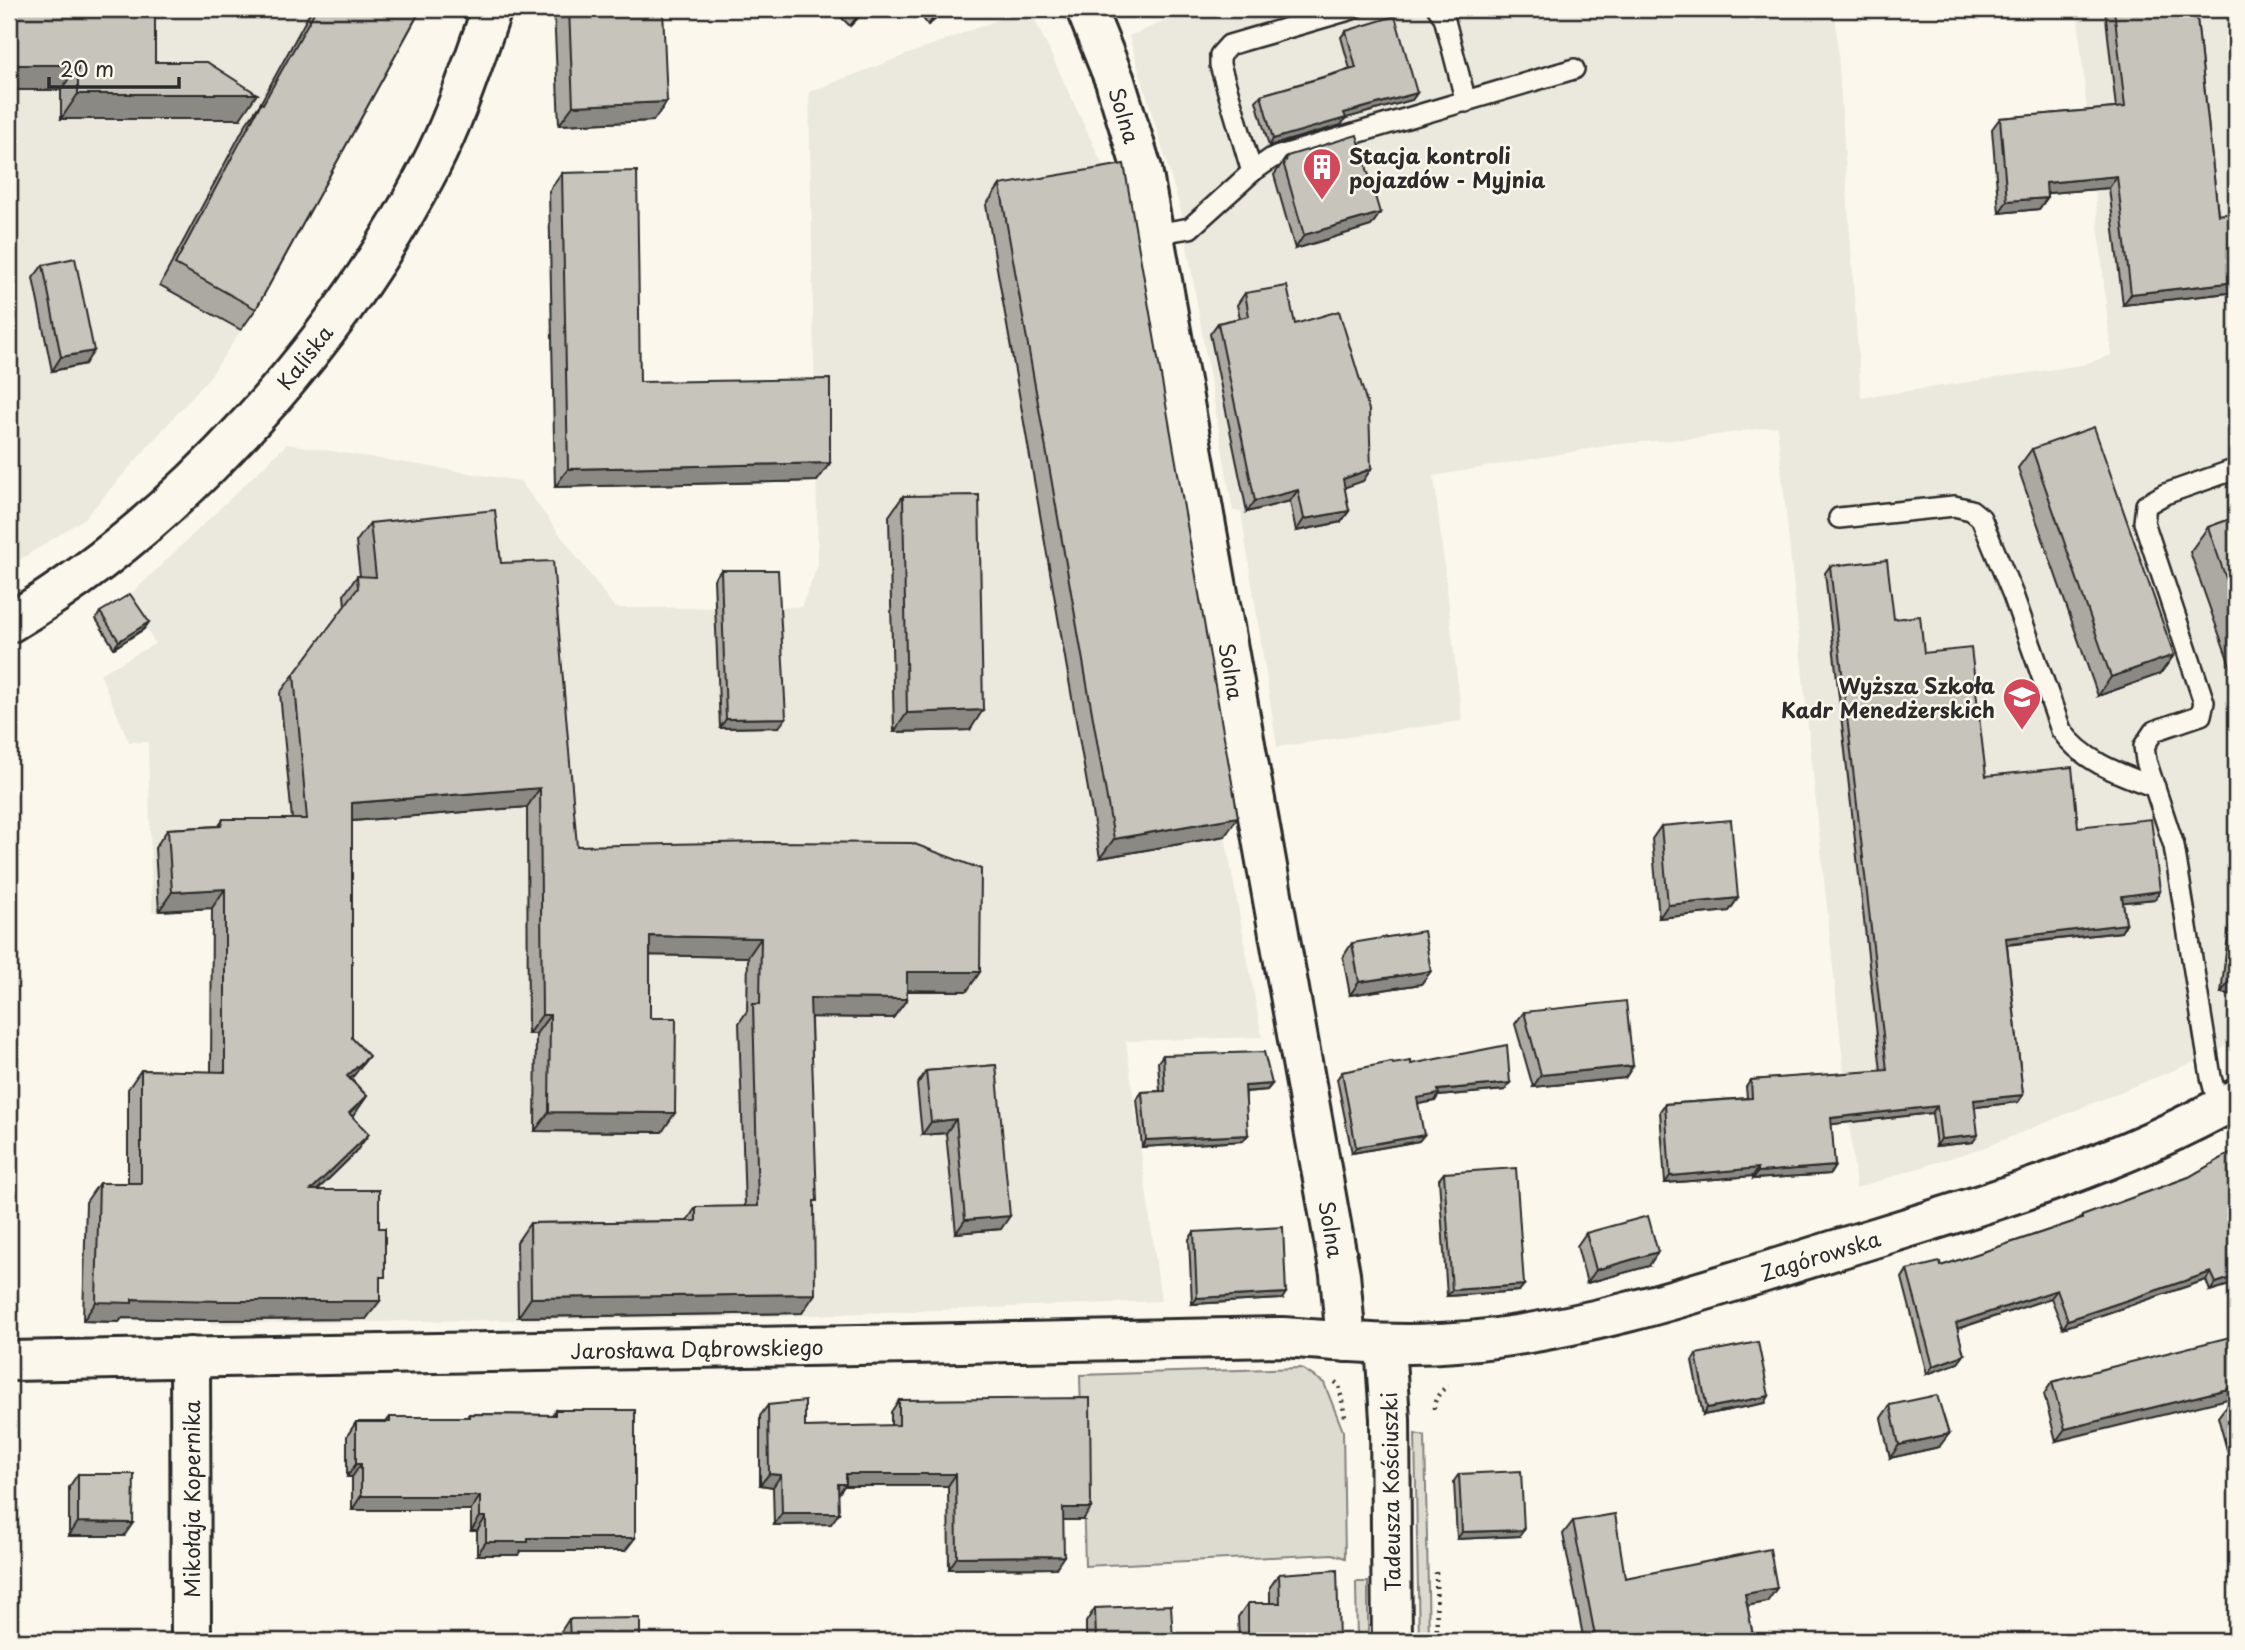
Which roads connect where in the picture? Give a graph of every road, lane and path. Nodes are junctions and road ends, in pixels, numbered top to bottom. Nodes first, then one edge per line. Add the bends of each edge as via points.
1 (492, 9) edge
2 (1086, 9) edge
3 (1353, 9) edge
4 (1438, 9) edge
5 (1574, 69) dead end
6 (1466, 102) junction
7 (1252, 172) junction
8 (1154, 233) junction
9 (2236, 469) edge
10 (1839, 518) dead end
11 (9, 623) edge
12 (2155, 786) junction
13 (2228, 1103) edge
14 (1346, 1342) junction
15 (1385, 1344) junction
16 (190, 1357) junction
17 (9, 1361) edge
18 (1331, 1378) dead end
19 (1458, 1380) dead end
20 (1434, 1419) dead end
21 (1346, 1421) dead end
22 (1436, 1572) dead end
23 (191, 1641) edge
24 (1392, 1641) edge
25 (1437, 1641) edge

1 - 11 street, Kaliska via 432,164 386,244 318,341 257,416 178,494 107,555
2 - 8 street, Solna via 1115,81 1142,169
3 - 7 lane via 1229,45 1220,55
4 - 6 lane
5 - 6 lane
6 - 7 lane via 1272,158
7 - 8 lane via 1190,228
8 - 14 street, Solna via 1340,1274
9 - 12 lane via 2146,505 2144,522 2204,702 2201,715 2154,731 2144,746
10 - 12 lane via 1954,506 1981,518 2061,730 2105,769
12 - 13 lane via 2174,846 2211,1077
13 - 15 street, Zagórowska via 2167,1136 2062,1178 1709,1289 1531,1333
14 - 15 street, Jarosława Dąbrowskiego
14 - 16 street, Jarosława Dąbrowskiego via 1268,1338
15 - 24 street, Tadeusza Kościuszki
16 - 17 street, Jarosława Dąbrowskiego
16 - 23 street, Mikołaja Kopernika
18 - 21 path via 1339,1385
19 - 20 path via 1441,1390 1434,1404
22 - 25 path

